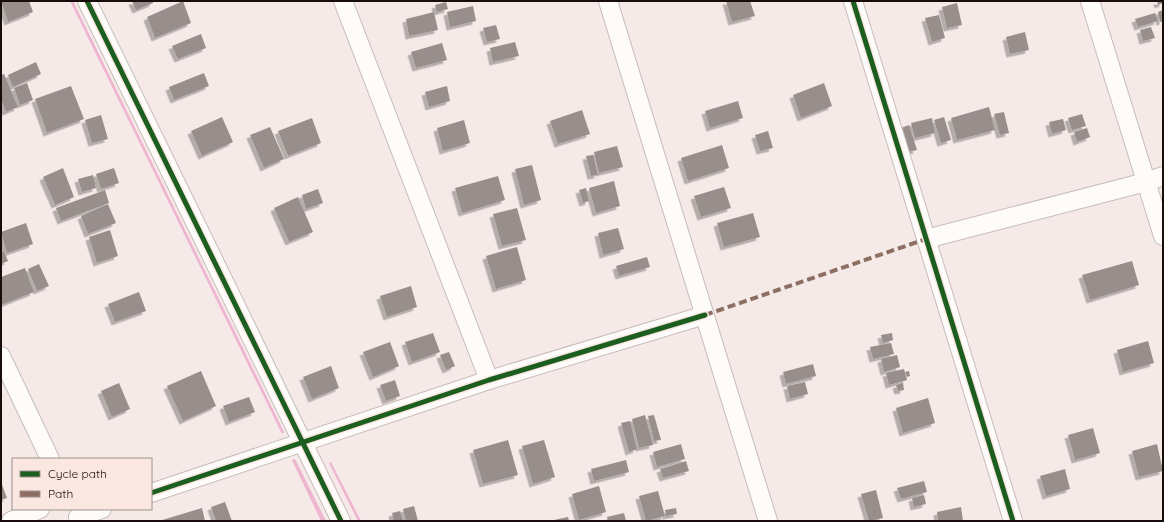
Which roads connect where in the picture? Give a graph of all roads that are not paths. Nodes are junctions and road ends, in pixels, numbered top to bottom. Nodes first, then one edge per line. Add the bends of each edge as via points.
1 (87, 1) edge
2 (343, 1) edge
3 (608, 1) edge
4 (852, 1) edge
5 (1090, 1) edge
6 (1163, 176) edge
7 (1146, 182) junction
8 (1163, 236) edge
9 (926, 238) junction
10 (705, 315) junction
11 (1, 356) edge
12 (489, 380) junction
13 (303, 442) junction
14 (50, 458) edge
15 (152, 493) edge
16 (38, 510) edge
17 (99, 510) edge
18 (78, 516) edge
19 (11, 521) edge
20 (341, 521) edge
21 (768, 521) edge
22 (1013, 521) edge

1 - 13 street
2 - 12 street
3 - 10 street
4 - 9 street
5 - 7 street
6 - 7 street
7 - 8 street
7 - 9 street
9 - 22 street
10 - 12 street
10 - 21 street
11 - 14 street
12 - 13 street
13 - 15 street
13 - 20 street
16 - 19 street
17 - 18 street

